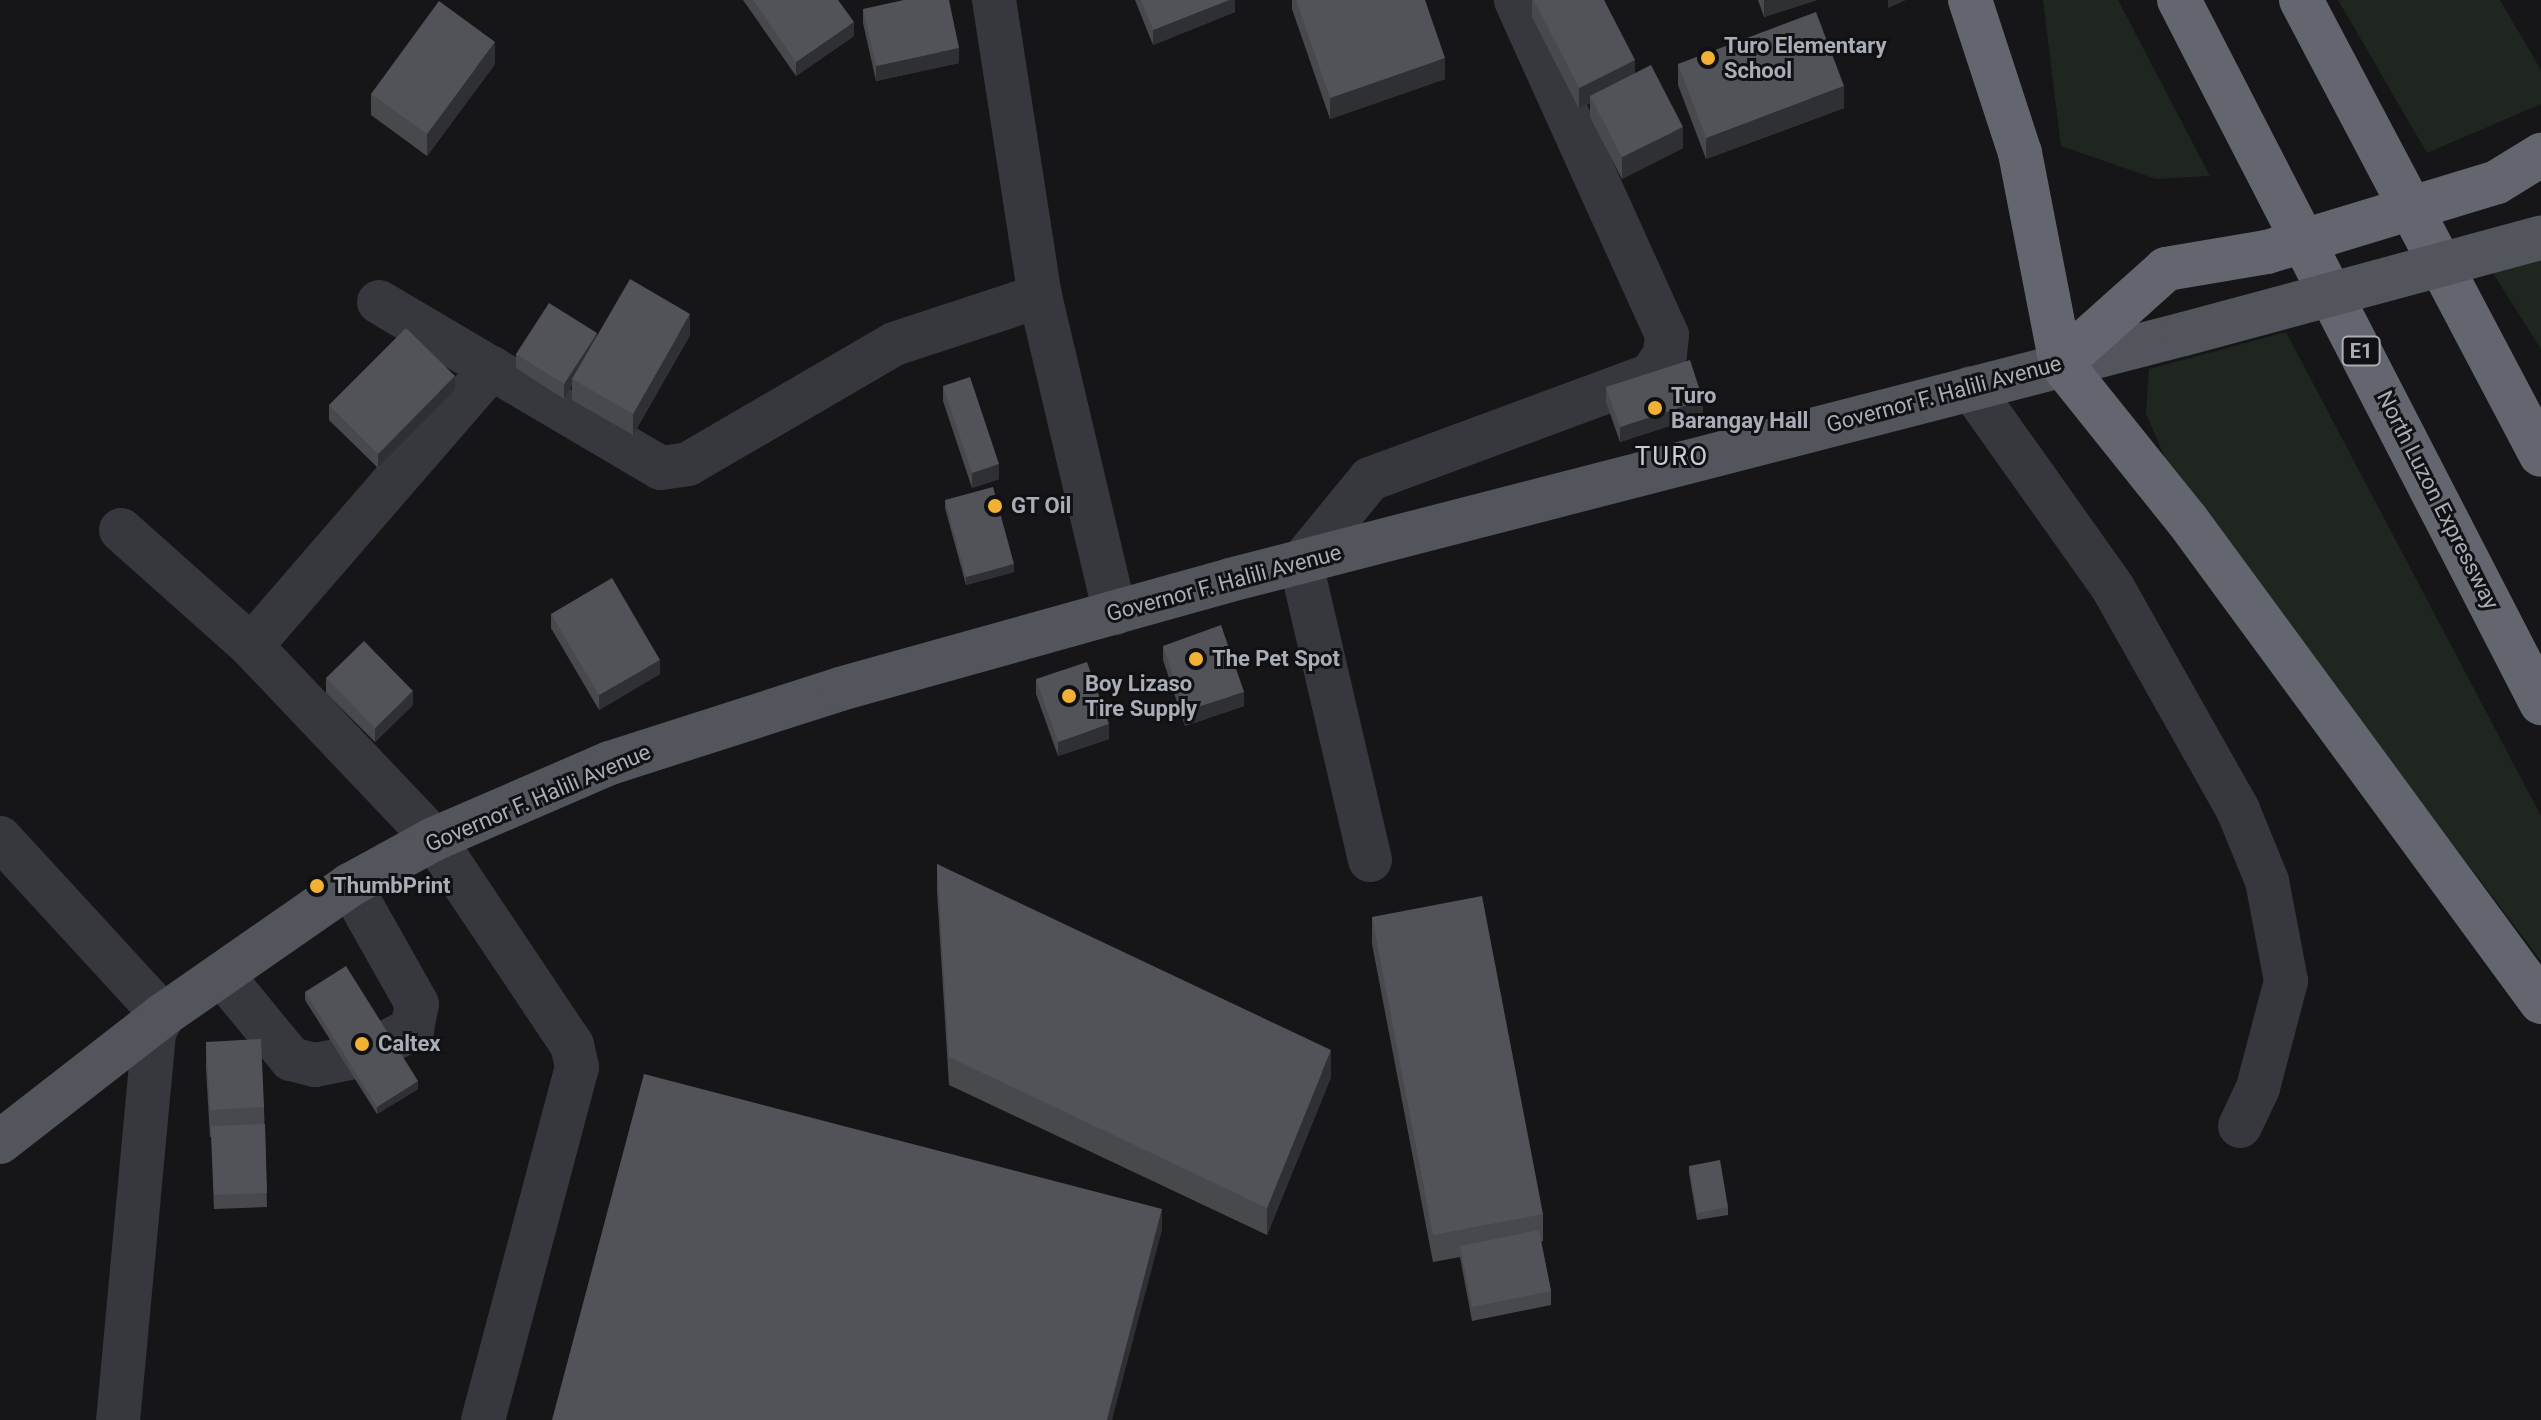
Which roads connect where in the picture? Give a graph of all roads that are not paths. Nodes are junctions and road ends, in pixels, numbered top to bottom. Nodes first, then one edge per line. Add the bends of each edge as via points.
1 (994, 0) edge
2 (1516, 0) edge
3 (1970, 0) edge
4 (2179, 0) edge
5 (2301, 0) edge
6 (2541, 155) edge
7 (2541, 238) edge
8 (1040, 296) junction
9 (379, 302) dead end
10 (2061, 363) junction
11 (492, 368) junction
12 (1971, 388) junction
13 (2541, 455) edge
14 (121, 530) dead end
15 (1301, 563) junction
16 (1115, 613) junction
17 (251, 646) junction
18 (2541, 703) edge
19 (0, 838) edge
20 (434, 839) junction
21 (1370, 860) dead end
22 (350, 885) junction
23 (222, 975) junction
24 (2541, 1002) edge
25 (163, 1015) junction
26 (2240, 1126) dead end
27 (0, 1142) edge
28 (118, 1420) edge
29 (483, 1420) edge

1 - 8 street
2 - 15 street via 1667,335 1665,354 1651,375 1370,479
3 - 10 highway via 2020,153
4 - 18 highway, North Luzon Expressway / E1
5 - 13 highway
6 - 10 highway, bridge via 2497,182 2267,252 2166,269
7 - 10 main road, Governor F. Halili Avenue, bridge
8 - 11 street via 894,344 688,464 661,468
8 - 16 street
9 - 11 street
10 - 12 main road, Governor F. Halili Avenue
10 - 24 highway via 2187,520
11 - 17 street
12 - 15 main road, Governor F. Halili Avenue
12 - 26 street via 2113,588 2238,810 2267,881 2286,981 2258,1088
14 - 17 street
15 - 16 main road, Governor F. Halili Avenue
15 - 21 street
16 - 20 main road, Governor F. Halili Avenue via 610,763
17 - 20 street
19 - 25 street
20 - 22 main road, Governor F. Halili Avenue
20 - 29 street via 572,1045 577,1067
22 - 23 main road, Governor F. Halili Avenue
22 - 23 street via 417,1004 412,1029 360,1056 315,1065 291,1059
23 - 25 main road, Governor F. Halili Avenue
25 - 27 main road, Governor F. Halili Avenue
25 - 28 street via 154,1033

